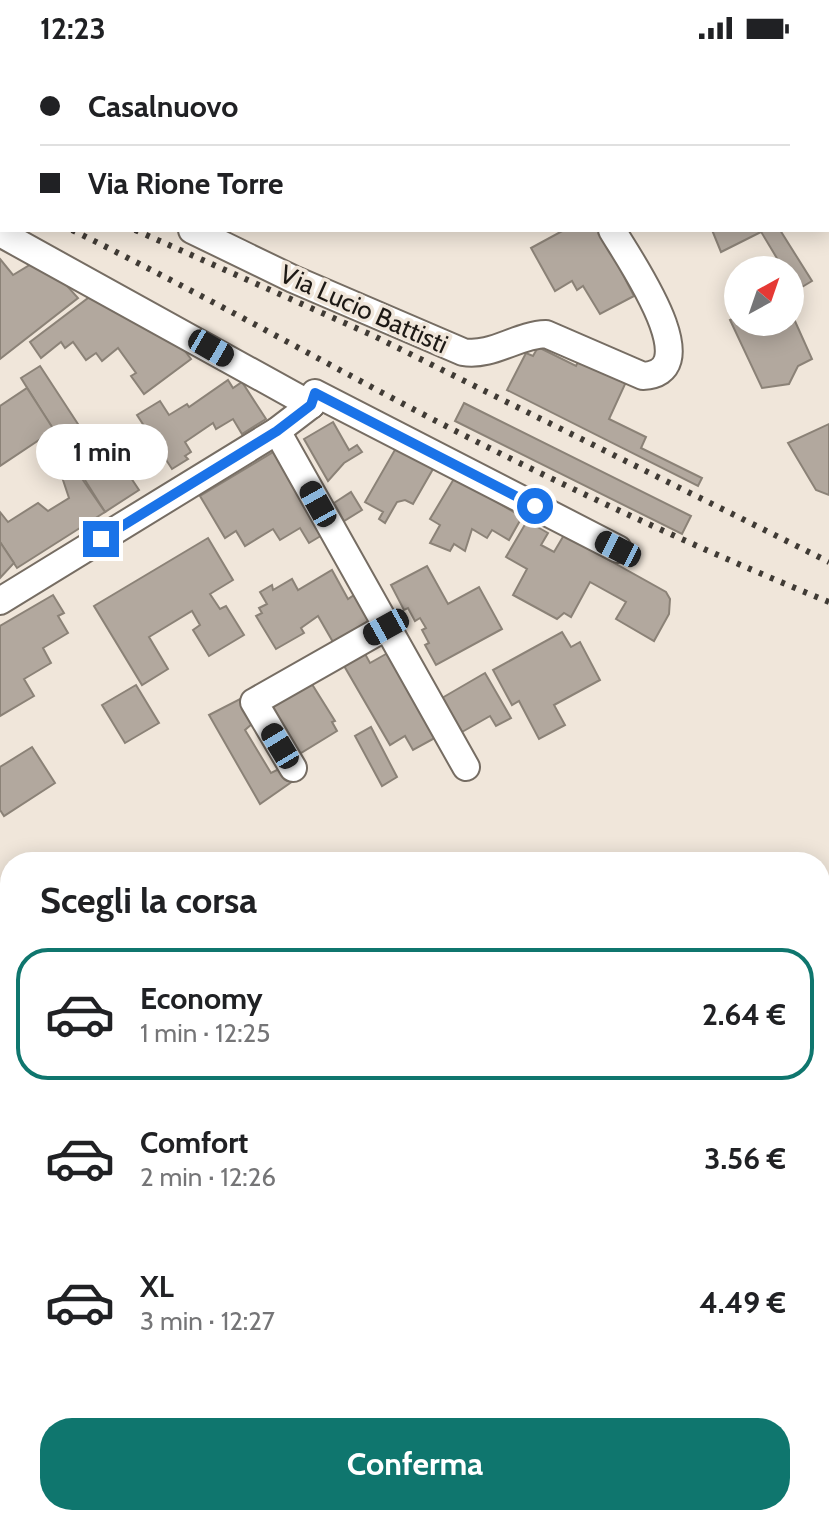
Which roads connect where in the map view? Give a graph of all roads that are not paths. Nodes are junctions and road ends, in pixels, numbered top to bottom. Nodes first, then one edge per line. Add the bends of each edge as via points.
1 (196, 232) edge
2 (613, 232) edge
3 (0, 233) edge
4 (311, 405) junction
5 (277, 431) junction
6 (618, 549) dead end
7 (0, 601) edge
8 (386, 627) junction
9 (466, 767) dead end
10 (293, 768) dead end

1 - 2 street, Via Lucio Battisti via 463,352 478,354 546,334 643,376 652,375 671,355 668,330
3 - 4 street
4 - 5 street
4 - 6 street via 315,393
5 - 7 street
5 - 8 street
8 - 9 street
8 - 10 street via 254,702

